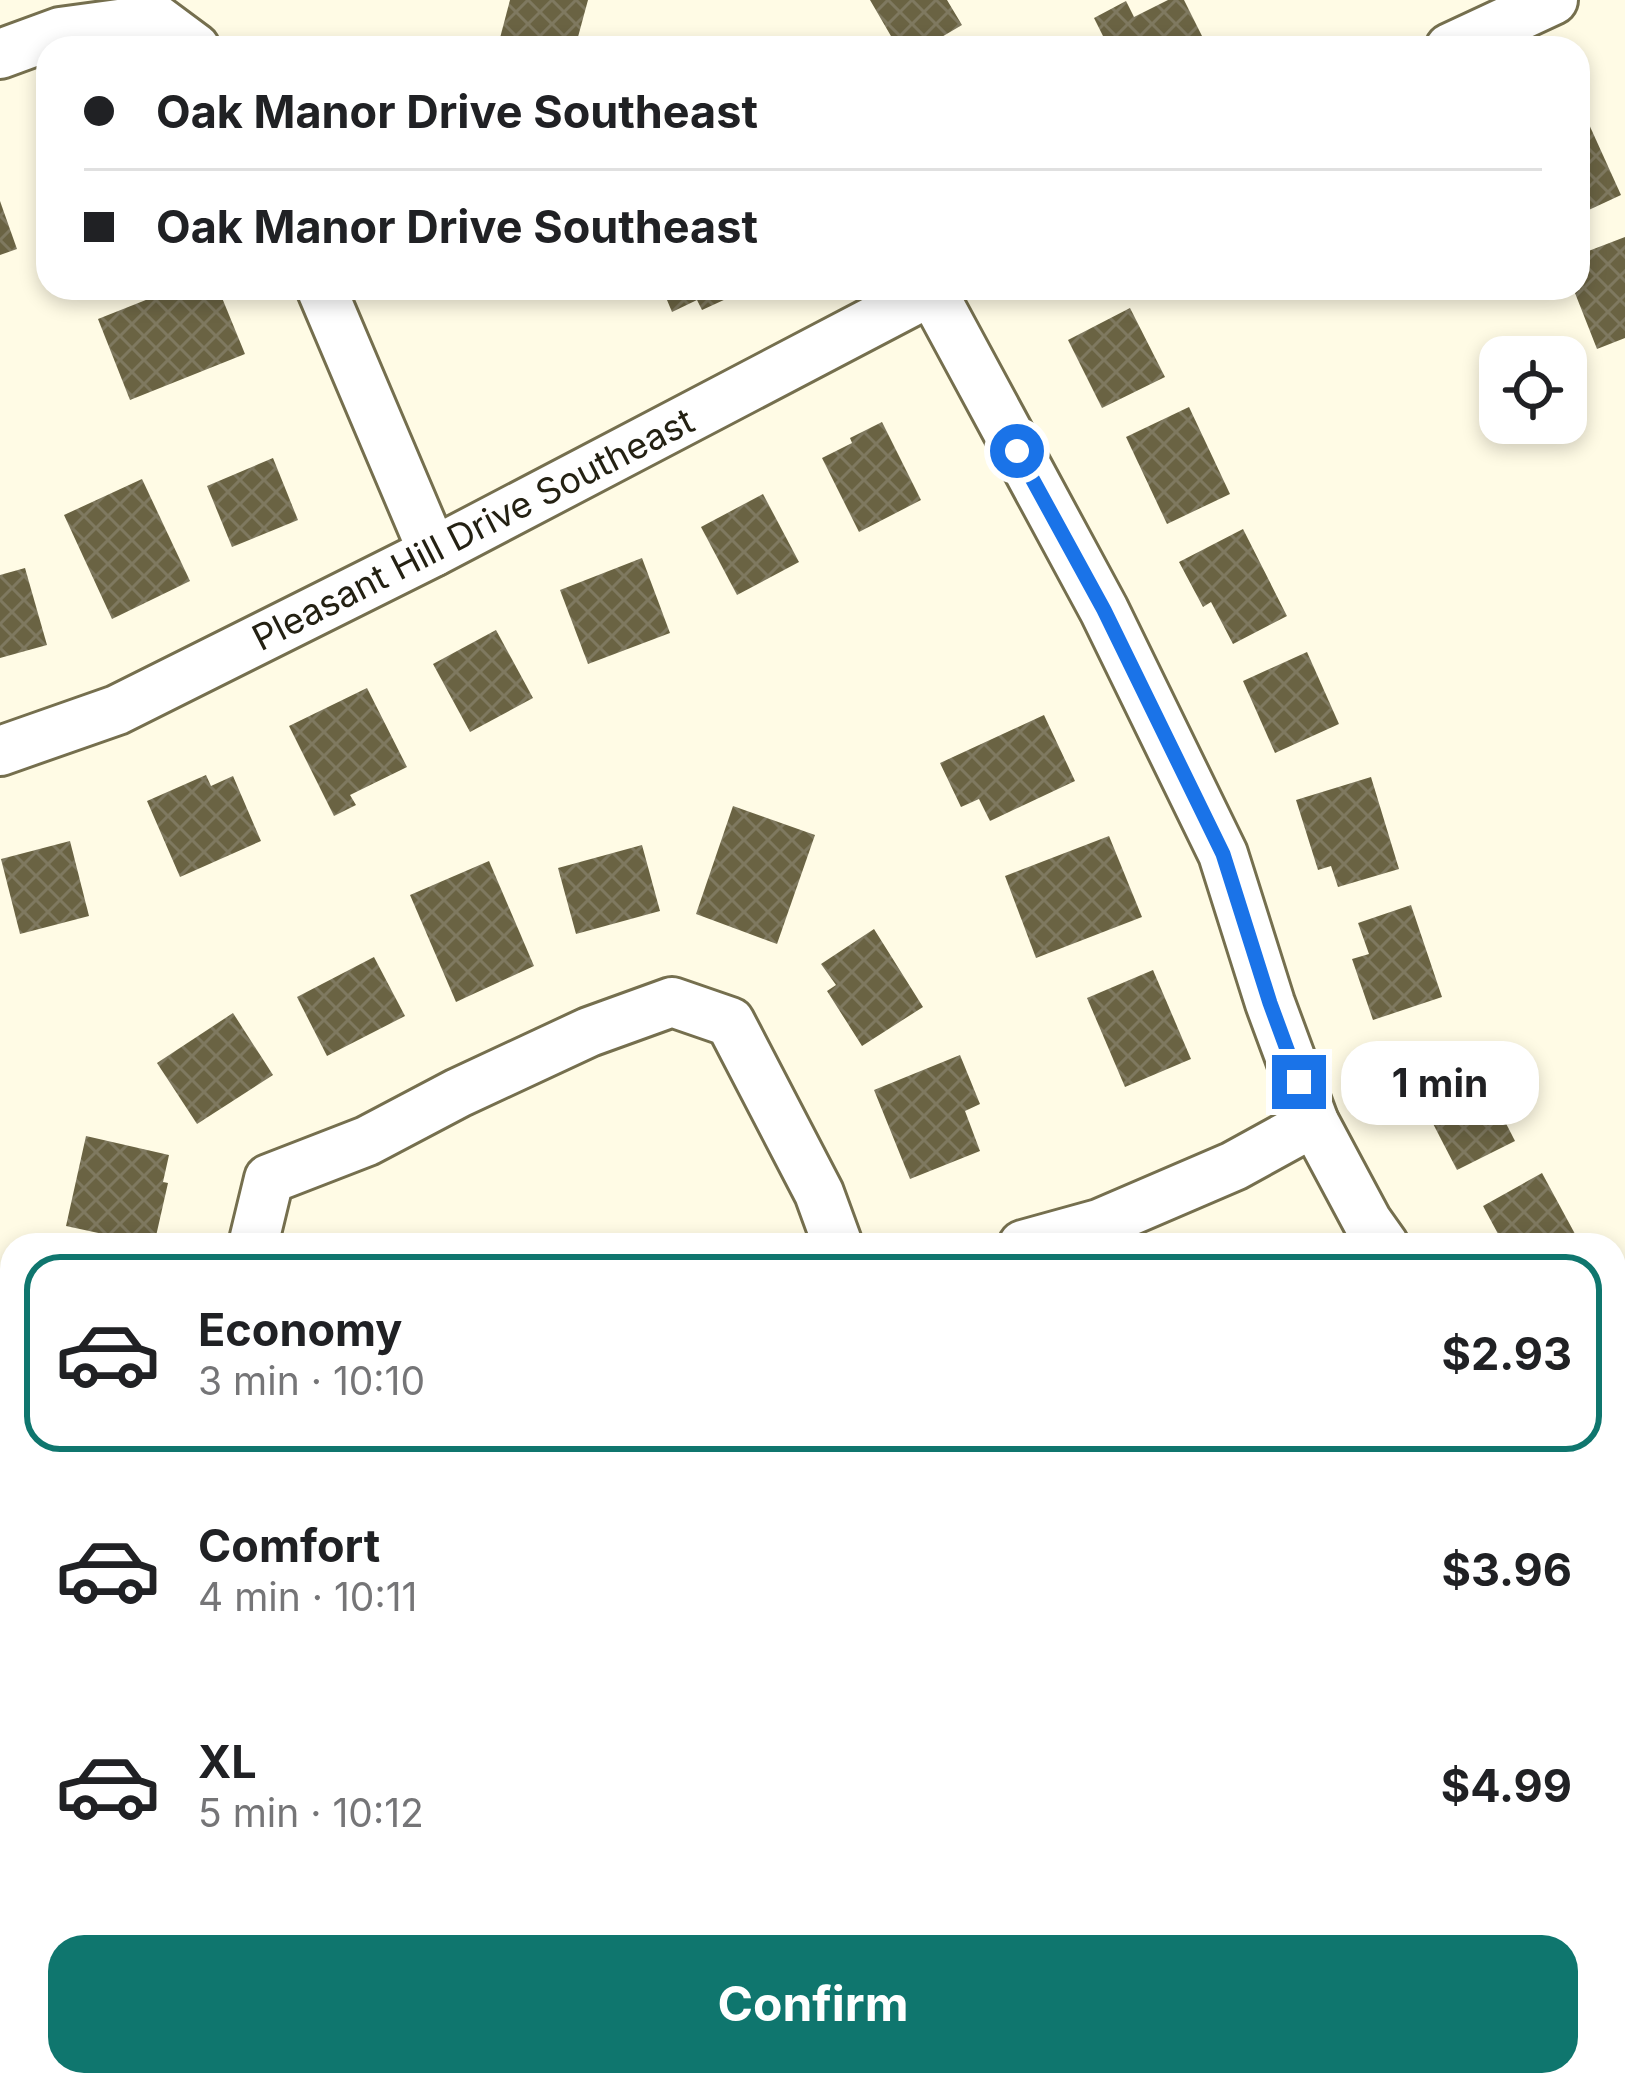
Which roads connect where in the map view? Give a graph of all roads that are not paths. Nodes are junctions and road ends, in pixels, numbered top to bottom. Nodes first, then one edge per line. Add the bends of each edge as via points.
1 (1553, 0) edge
2 (49, 36) edge
3 (179, 36) edge
4 (1476, 36) edge
5 (36, 41) edge
6 (0, 54) edge
7 (326, 300) edge
8 (912, 300) edge
9 (939, 300) edge
10 (434, 552) junction
11 (0, 751) edge
12 (1313, 1122) junction
13 (256, 1233) edge
14 (834, 1233) edge
15 (1062, 1233) edge
16 (1375, 1233) edge

1 - 4 street
2 - 3 street via 156,19
5 - 6 street
7 - 10 street
8 - 10 street, Pleasant Hill Drive Southeast
9 - 12 street via 1223,854
10 - 11 street, Pleasant Hill Drive Southeast via 117,710
12 - 15 street via 1234,1166
12 - 16 street
13 - 14 street via 269,1179 672,1002 730,1022

